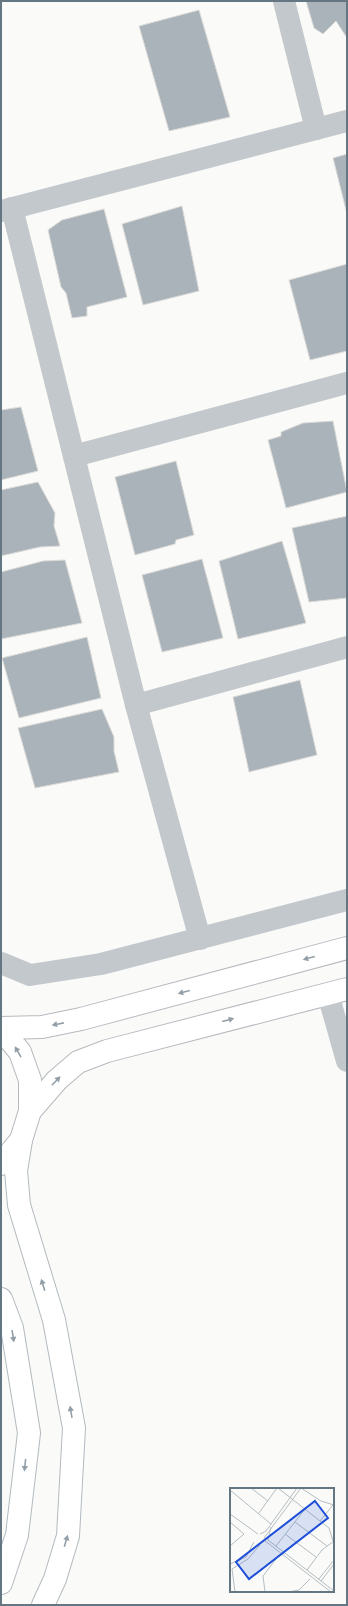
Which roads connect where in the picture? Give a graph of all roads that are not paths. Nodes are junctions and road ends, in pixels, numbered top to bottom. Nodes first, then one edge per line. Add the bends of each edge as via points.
1 (284, 1) edge
2 (347, 121) edge
3 (316, 129) junction
4 (6, 209) edge
5 (347, 383) edge
6 (74, 456) junction
7 (347, 647) edge
8 (136, 705) junction
9 (347, 900) edge
10 (200, 939) junction
11 (347, 948) edge
12 (1, 963) edge
13 (337, 991) edge
14 (1, 1029) edge
15 (347, 1060) edge
16 (30, 1111) junction
17 (21, 1140) junction
18 (1, 1164) edge
19 (1, 1299) edge
20 (55, 1579) junction
21 (1, 1583) edge
22 (43, 1605) edge
23 (52, 1605) edge

1 - 3 street
2 - 3 street
3 - 4 street
4 - 6 street
5 - 6 street
6 - 8 street
7 - 8 street
8 - 10 street
9 - 10 street
10 - 12 street via 101,964 30,975
11 -> 14 main road via 82,1019 42,1027
13 - 15 street
16 -> 13 main road via 57,1080 78,1062
16 -> 14 main road via 30,1080 20,1052
16 - 17 main road
17 - 18 main road
20 -> 17 main road via 68,1536 74,1428 54,1320 19,1205 16,1171
19 -> 21 main road via 12,1328 29,1433 17,1535
20 - 22 main road
20 - 23 street

